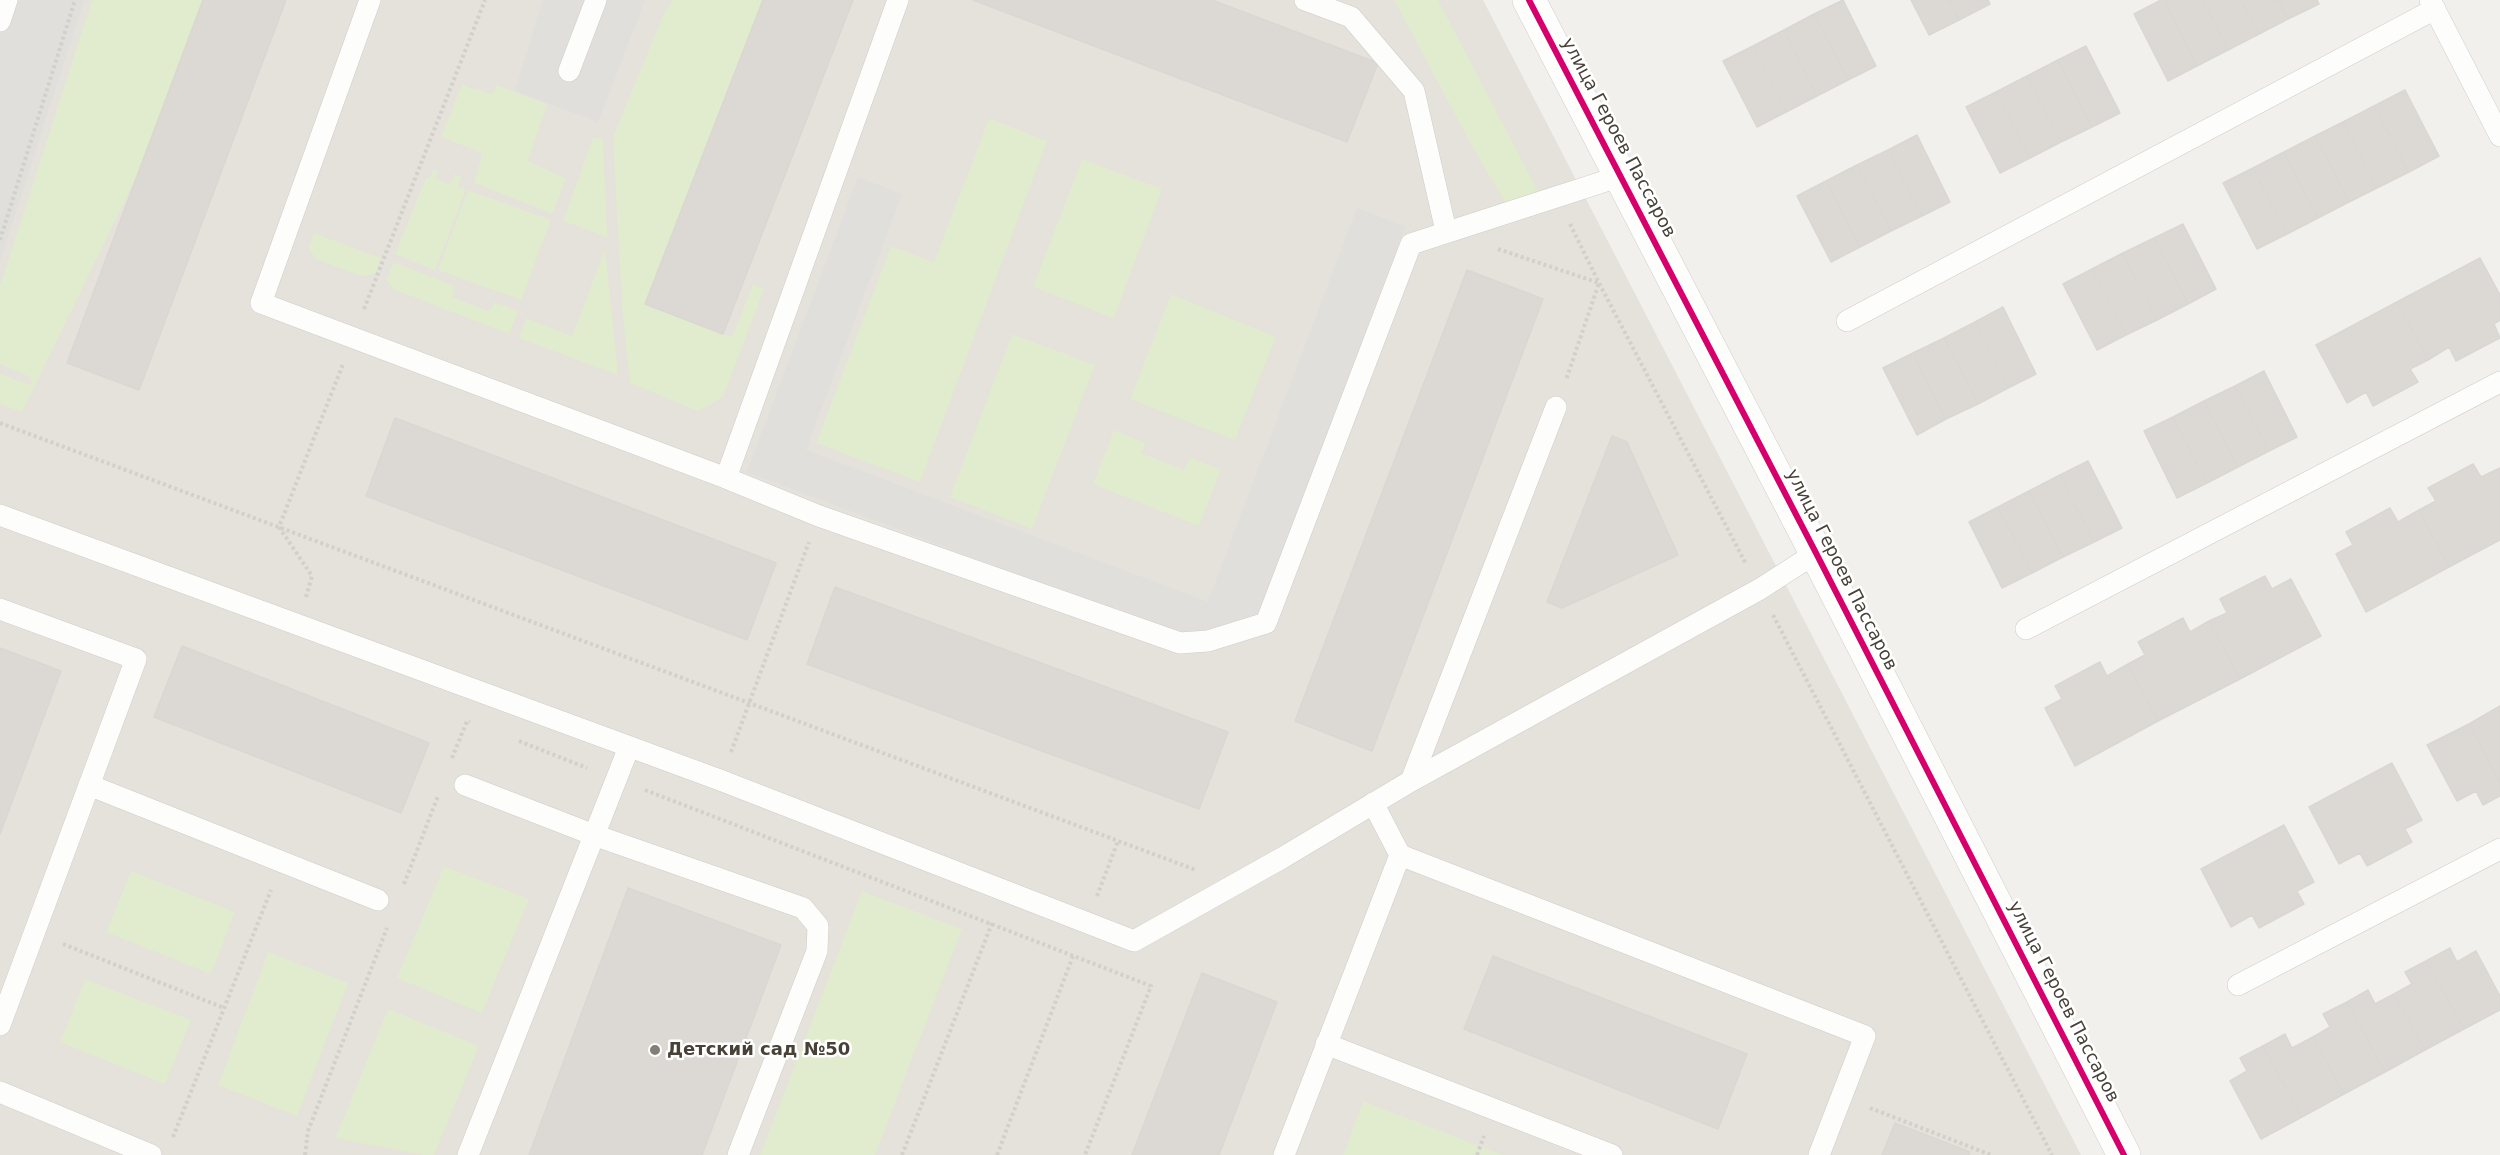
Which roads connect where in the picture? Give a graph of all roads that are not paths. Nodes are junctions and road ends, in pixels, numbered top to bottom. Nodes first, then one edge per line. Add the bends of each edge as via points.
1 (7, 0) edge
2 (370, 0) edge
3 (596, 0) edge
4 (898, 0) edge
5 (1305, 0) edge
6 (1529, 0) edge
7 (2433, 4) edge
8 (0, 21) edge
9 (569, 71) dead end
10 (2494, 108) edge
11 (2500, 136) edge
12 (1621, 176) junction
13 (1446, 231) junction
14 (1847, 321) dead end
15 (2500, 382) edge
16 (1556, 407) road end
17 (726, 478) junction
18 (0, 515) edge
19 (1816, 553) junction
20 (0, 609) edge
21 (2026, 629) dead end
22 (629, 747) junction
23 (1411, 781) junction
24 (89, 785) junction
25 (465, 785) dead end
26 (1373, 803) junction
27 (594, 835) junction
28 (2500, 849) edge
29 (1400, 855) junction
30 (378, 900) dead end
31 (2238, 986) dead end
32 (0, 1025) edge
33 (1326, 1044) junction
34 (0, 1092) edge
35 (151, 1155) edge
36 (468, 1155) edge
37 (738, 1155) edge
38 (1284, 1155) edge
39 (1612, 1155) edge
40 (1819, 1155) edge
41 (2124, 1155) edge

1 - 8 lane
2 - 17 lane via 261,303
3 - 9 lane
4 - 17 lane
5 - 13 lane via 1351,17 1414,92
6 - 12 street, улица Героев Пассаров
7 - 10 lane
7 - 14 lane
10 - 11 lane
12 - 13 lane
12 - 19 street, улица Героев Пассаров
13 - 17 lane via 1411,244 1266,623 1208,641 1180,643 819,516
15 - 21 lane
16 - 23 lane
18 - 22 lane
19 - 23 lane via 1760,589
19 - 41 street, улица Героев Пассаров
20 - 24 lane via 136,658
22 - 26 lane via 1134,941
22 - 27 lane
23 - 26 lane
24 - 30 lane
24 - 32 lane
25 - 27 lane
26 - 29 lane
27 - 36 lane
27 - 37 lane via 803,909 818,926 817,951
28 - 31 lane
29 - 33 lane
29 - 40 lane via 1865,1036
33 - 38 lane
33 - 39 lane
34 - 35 lane

